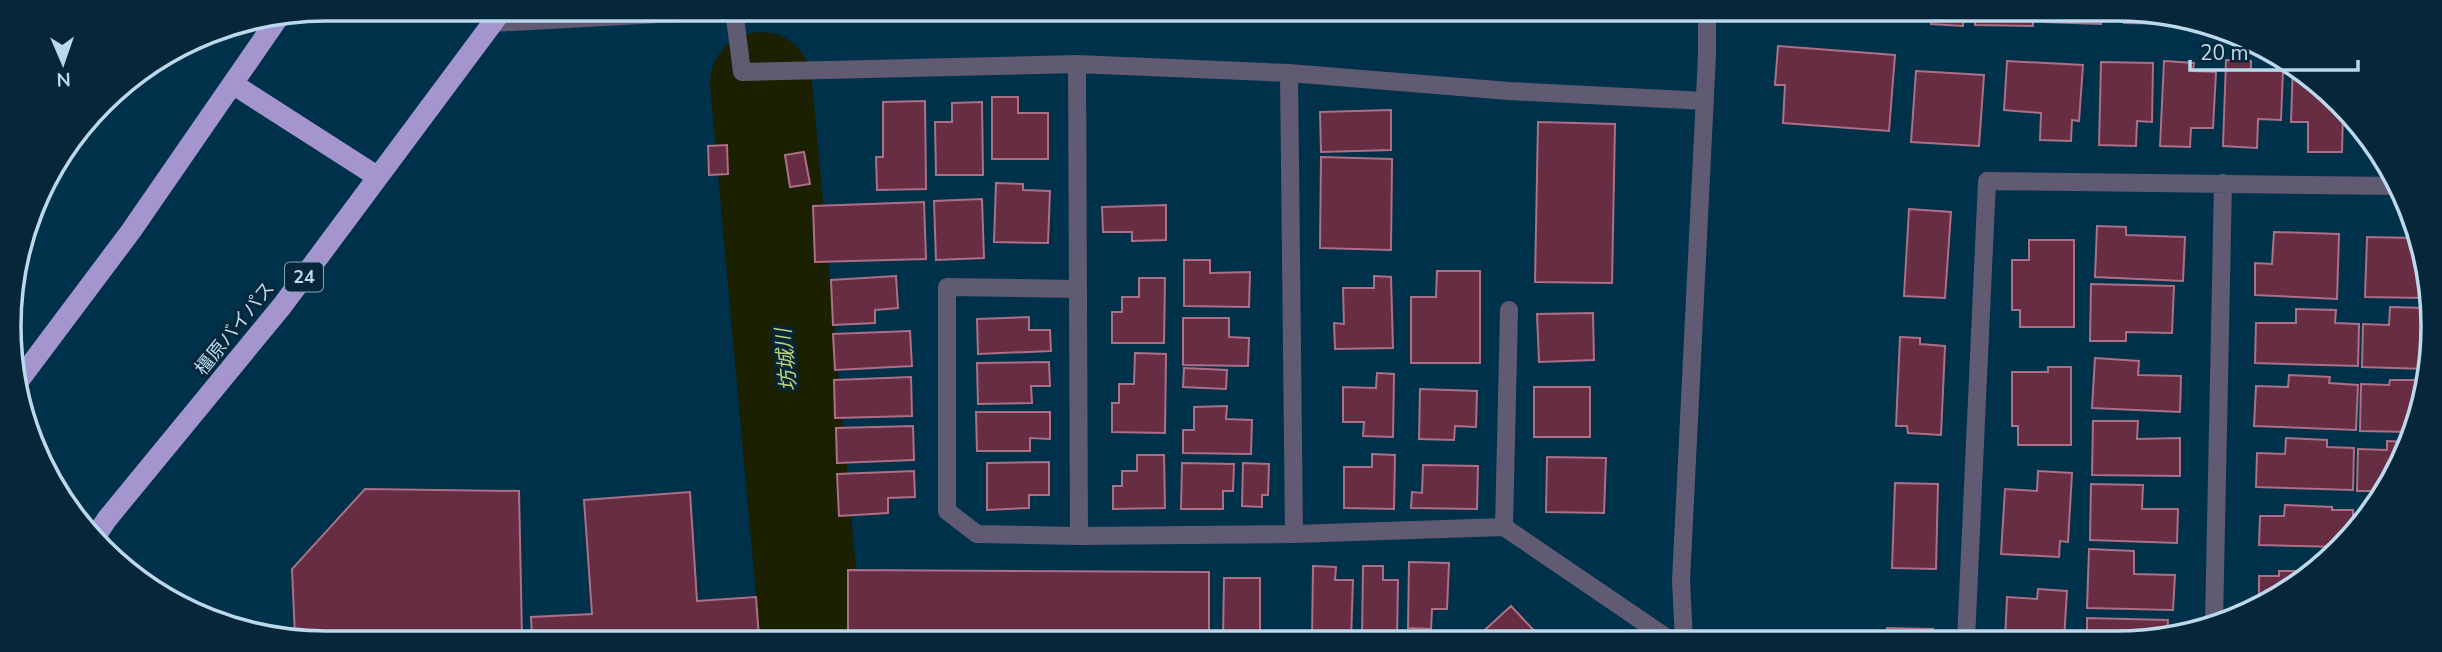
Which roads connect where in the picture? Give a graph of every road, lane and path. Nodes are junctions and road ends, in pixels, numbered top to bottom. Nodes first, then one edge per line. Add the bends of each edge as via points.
1 (494, 21) edge
2 (735, 21) edge
3 (1707, 21) edge
4 (272, 26) edge
5 (1077, 64) junction
6 (1289, 73) junction
7 (233, 83) junction
8 (1705, 101) junction
9 (378, 177) junction
10 (2223, 183) junction
11 (2387, 186) edge
12 (1078, 289) junction
13 (1508, 310) dead end
14 (25, 372) edge
15 (1504, 527) junction
16 (100, 530) edge
17 (1294, 534) junction
18 (1079, 536) junction
19 (2214, 615) edge
20 (1657, 631) edge
21 (1684, 631) edge
22 (1966, 631) edge

1 - 9 highway, 橿原バイパス / 24
2 - 5 street via 742,72
3 - 8 street
4 - 7 highway
5 - 6 street
5 - 12 street
6 - 8 street
6 - 17 street
7 - 9 highway
7 - 14 highway
8 - 21 street via 1681,582
9 - 16 highway, 橿原バイパス / 24 via 282,306
10 - 11 street
10 - 19 street
10 - 22 street via 1987,181
12 - 18 street
12 - 18 street via 947,287 947,511 977,534
13 - 15 street
15 - 17 street
15 - 20 street
17 - 18 street

